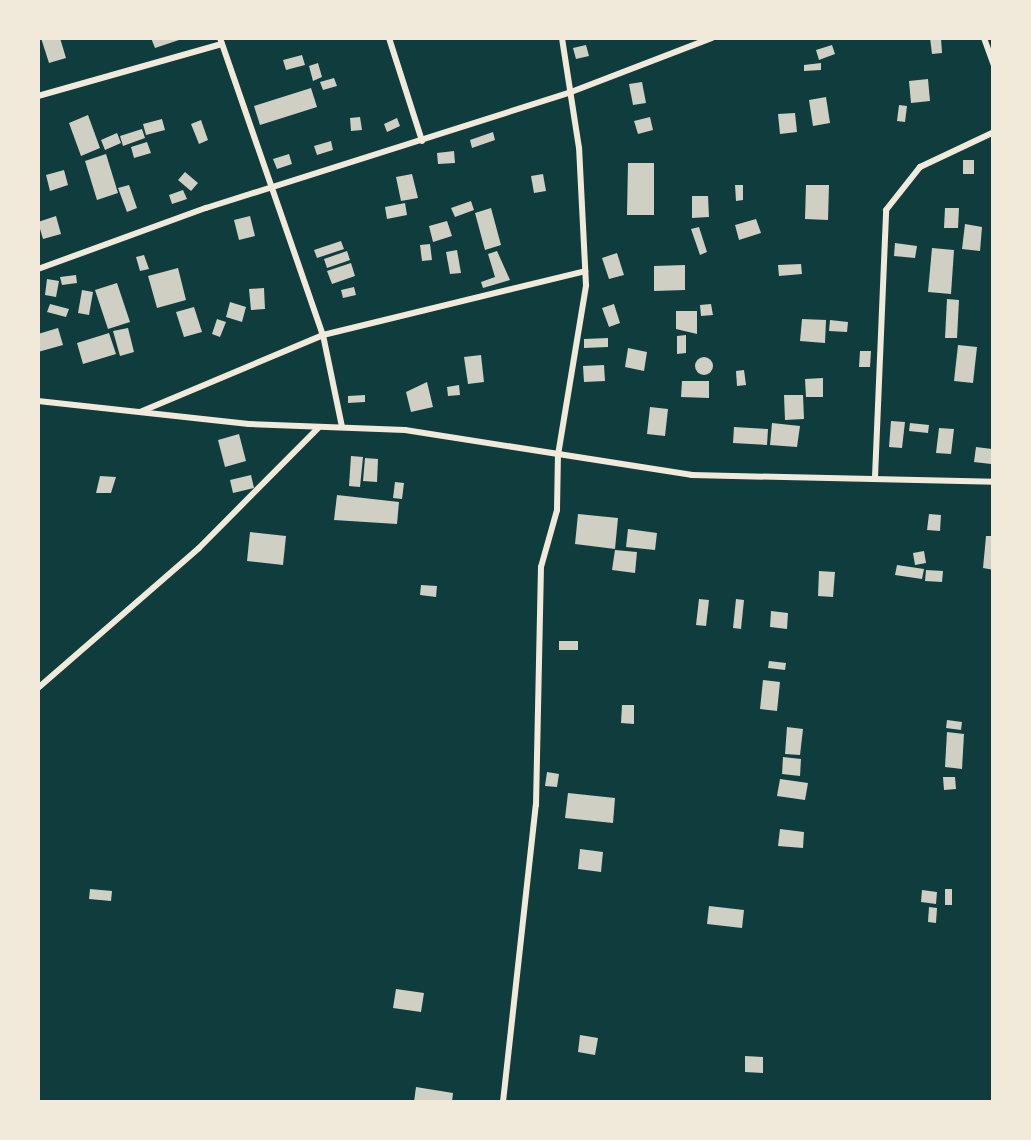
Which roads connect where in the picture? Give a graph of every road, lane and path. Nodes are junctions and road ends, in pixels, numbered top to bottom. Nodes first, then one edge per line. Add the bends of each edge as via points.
1 (390, 38) edge
2 (562, 38) edge
3 (712, 38) edge
4 (984, 38) edge
5 (221, 41) edge
6 (994, 66) edge
7 (570, 92) junction
8 (38, 96) edge
9 (994, 132) edge
10 (422, 140) junction
11 (269, 191) junction
12 (38, 269) edge
13 (585, 271) junction
14 (323, 336) junction
15 (38, 401) edge
16 (139, 412) junction
17 (319, 427) junction
18 (342, 428) junction
19 (558, 455) junction
20 (875, 477) junction
21 (994, 482) edge
22 (38, 688) edge
23 (503, 1102) edge

1 - 10 street
2 - 7 street
3 - 7 street
4 - 6 street
5 - 8 street
5 - 11 street
7 - 10 street
7 - 13 street
9 - 20 street via 920,167 886,210
10 - 11 street
11 - 12 street
11 - 14 street
13 - 14 street
13 - 19 street
14 - 16 street
14 - 18 street
15 - 16 street
16 - 17 street
17 - 18 street
17 - 22 street via 199,548
18 - 19 street via 405,430
19 - 20 street via 692,474
19 - 23 street via 558,510 541,567 536,806
20 - 21 street

